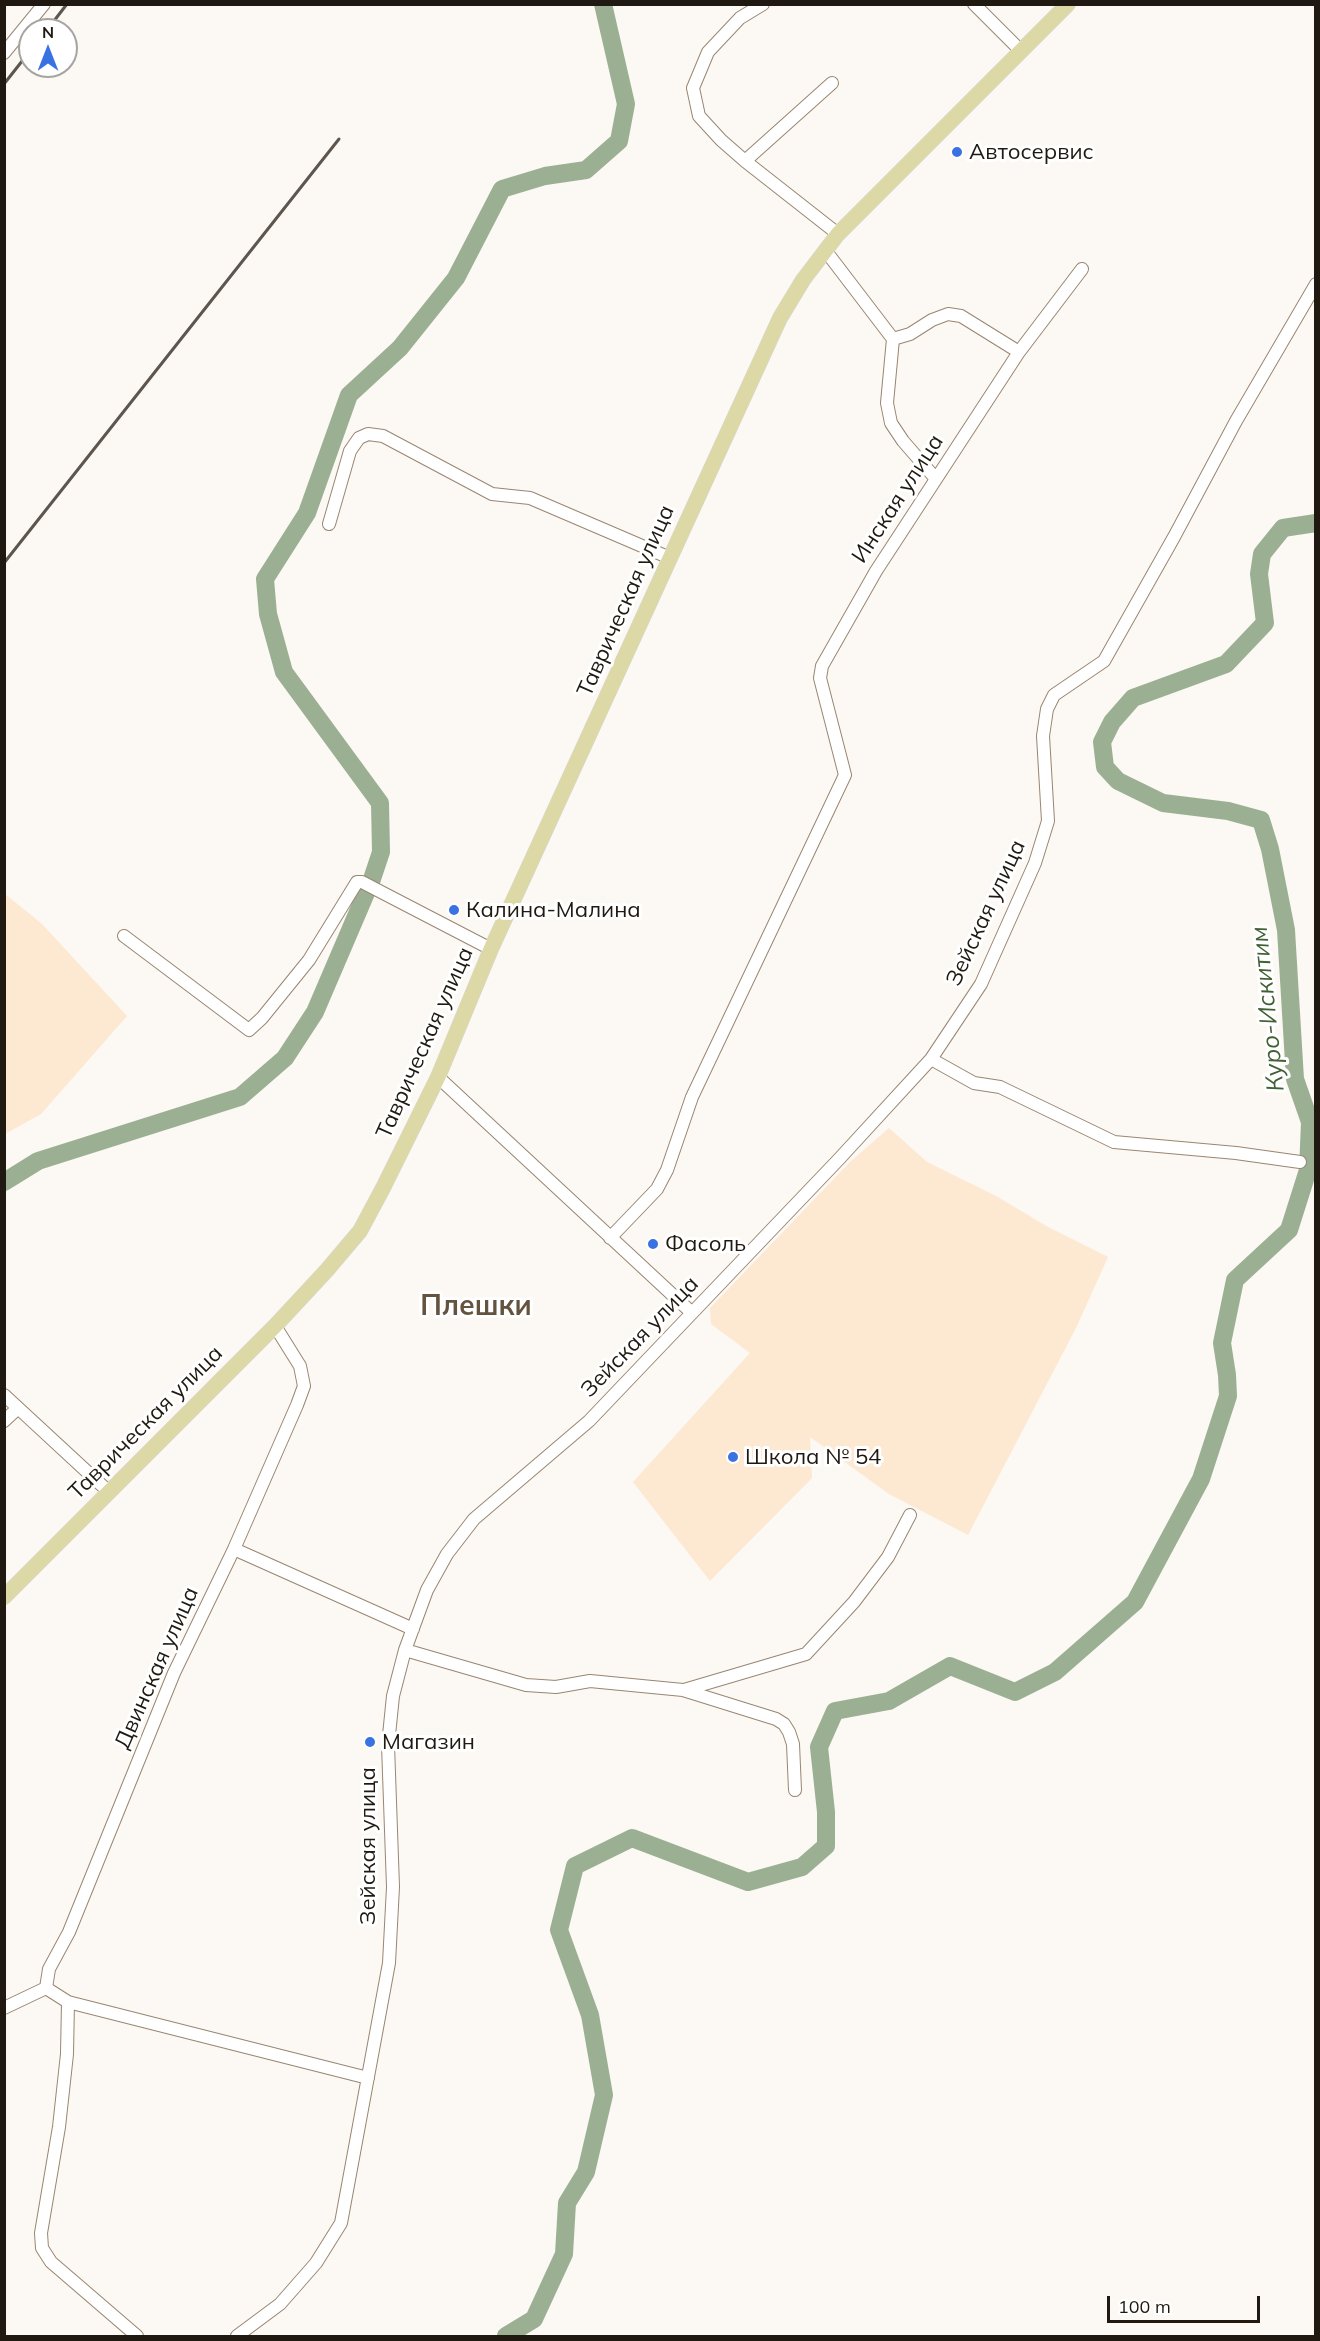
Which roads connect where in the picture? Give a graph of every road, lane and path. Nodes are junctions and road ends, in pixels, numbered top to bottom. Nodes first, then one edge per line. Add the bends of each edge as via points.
1 (44, 4) edge
2 (763, 4) edge
3 (974, 4) edge
4 (1068, 4) edge
5 (1021, 51) junction
6 (4, 53) edge
7 (832, 83) dead end
8 (745, 161) junction
9 (838, 234) junction
10 (825, 250) junction
11 (1082, 270) dead end
12 (1316, 284) edge
13 (892, 339) junction
14 (1019, 352) junction
15 (936, 479) junction
16 (329, 524) dead end
17 (670, 558) junction
18 (124, 936) dead end
19 (491, 949) junction
20 (931, 1059) junction
21 (438, 1077) junction
22 (1300, 1162) dead end
23 (610, 1238) junction
24 (691, 1312) junction
25 (275, 1326) junction
26 (4, 1395) edge
27 (18, 1408) junction
28 (4, 1421) edge
29 (109, 1492) junction
30 (910, 1515) dead end
31 (234, 1549) junction
32 (4, 1597) edge
33 (413, 1629) junction
34 (405, 1650) junction
35 (682, 1690) junction
36 (795, 1790) dead end
37 (46, 1988) junction
38 (68, 2002) junction
39 (4, 2008) edge
40 (368, 2078) junction
41 (136, 2337) edge
42 (237, 2337) edge

1 - 6 street
2 - 8 street via 740,18 708,52 693,88 699,116
3 - 5 street
4 - 5 main road, Таврическая улица
5 - 9 main road, Таврическая улица
7 - 8 street
8 - 9 street
9 - 10 main road, Таврическая улица
10 - 13 street
10 - 17 main road, Таврическая улица via 780,318
11 - 14 street, Инская улица
12 - 20 street, Зейская улица via 1104,661 1054,695 1047,709 1042,736 1048,821 1035,863 981,984
13 - 14 street via 948,314 961,316
13 - 15 street via 887,403 891,423
14 - 15 street, Инская улица
15 - 23 street, Инская улица via 876,571 822,666 820,678 845,775 692,1096 667,1170 657,1189
16 - 17 street via 350,451 359,438 368,434 383,436 492,494 530,498
17 - 19 main road, Таврическая улица
18 - 19 street via 249,1030 309,960 357,882
19 - 21 main road, Таврическая улица
20 - 22 street via 974,1083 1000,1088 1114,1142
20 - 24 street, Зейская улица
21 - 23 street
21 - 25 main road, Таврическая улица via 360,1231
23 - 24 street
24 - 33 street, Зейская улица via 588,1421 474,1519 447,1554 427,1590
25 - 29 main road, Таврическая улица
25 - 31 street, Двинская улица via 300,1366 304,1386
26 - 27 street
27 - 28 street
27 - 29 street
29 - 32 main road, Таврическая улица
30 - 35 street via 888,1557 854,1602 806,1654
31 - 33 street
31 - 37 street, Двинская улица via 174,1673 69,1932 50,1969
33 - 34 street, Зейская улица
34 - 35 street via 526,1685 556,1687 590,1681
34 - 40 street, Зейская улица via 393,1696 388,1744 393,1887 389,1963
35 - 36 street via 784,1724 793,1744
37 - 38 street
37 - 39 street
38 - 40 street
38 - 41 street via 67,2054 42,2248 51,2262
40 - 42 street, Зейская улица via 341,2223 316,2263 280,2304

